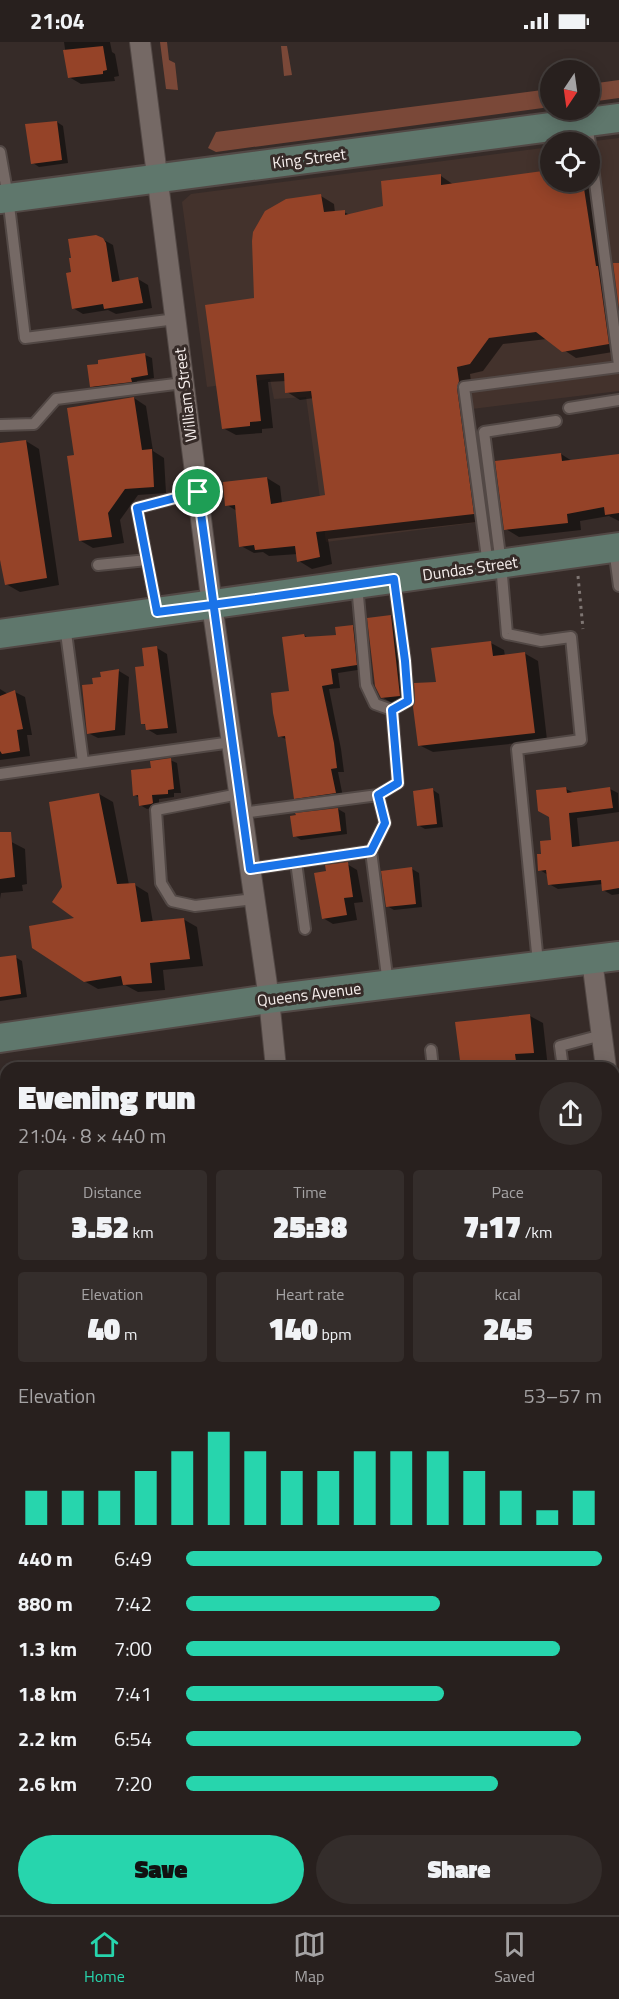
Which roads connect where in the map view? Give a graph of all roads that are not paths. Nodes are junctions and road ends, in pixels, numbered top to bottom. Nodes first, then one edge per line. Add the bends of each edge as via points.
1 (140, 42) edge
2 (619, 118) edge
3 (587, 122) junction
4 (0, 152) edge
5 (156, 177) junction
6 (4, 198) edge
7 (177, 319) junction
8 (619, 366) edge
9 (183, 383) junction
10 (619, 400) edge
11 (569, 408) dead end
12 (556, 421) dead end
13 (0, 425) edge
14 (198, 492) junction
15 (617, 548) edge
16 (147, 560) junction
17 (98, 565) dead end
18 (494, 565) junction
19 (394, 579) junction
20 (357, 585) junction
21 (619, 586) edge
22 (212, 605) junction
23 (157, 612) junction
24 (65, 625) junction
25 (4, 630) edge
26 (392, 710) junction
27 (232, 742) junction
28 (83, 762) junction
29 (0, 774) edge
30 (378, 795) junction
31 (241, 803) junction
32 (371, 851) junction
33 (296, 862) junction
34 (250, 869) junction
35 (254, 899) junction
36 (305, 929) dead end
37 (605, 958) edge
38 (538, 967) junction
39 (388, 984) junction
40 (268, 999) junction
41 (602, 1035) junction
42 (0, 1038) edge
43 (430, 1050) dead end
44 (275, 1062) edge
45 (432, 1062) edge
46 (562, 1062) edge
47 (605, 1062) edge

1 - 5 street, William Street
2 - 3 main road, King Street
3 - 5 main road, King Street
3 - 8 lane
4 - 6 lane
5 - 6 main road, King Street
5 - 7 street, William Street
6 - 7 lane via 25,338
7 - 9 street, William Street
8 - 18 lane via 464,387
9 - 13 lane via 56,399 34,423
9 - 14 street, William Street
10 - 11 lane
12 - 18 lane via 484,432
14 - 16 lane via 137,508
14 - 22 street, William Street
15 - 18 main road, Dundas Street
15 - 21 lane
16 - 17 lane
16 - 23 lane
18 - 19 main road, Dundas Street
18 - 38 lane via 507,634 542,640 571,637 581,740 517,749
19 - 20 main road, Dundas Street
19 - 26 lane via 408,701
20 - 22 main road, Dundas Street
20 - 26 lane via 366,685 375,704
22 - 23 main road, Dundas Street
22 - 27 street, William Street
23 - 24 main road, Dundas Street
24 - 25 main road, Dundas Street
24 - 28 lane
26 - 30 lane via 398,783
27 - 28 lane
27 - 31 street, William Street
28 - 29 lane
30 - 31 lane
30 - 32 lane via 385,823
31 - 34 street, William Street
31 - 35 lane via 156,810 161,882 172,901 186,905
32 - 33 lane
32 - 39 lane
33 - 34 lane
33 - 36 lane
34 - 35 street, William Street
35 - 40 street, William Street
37 - 38 main road, Queens Avenue
37 - 41 street
38 - 39 main road, Queens Avenue
39 - 40 main road, Queens Avenue
40 - 42 main road, Queens Avenue
40 - 44 street, William Street
41 - 46 lane via 560,1046
41 - 47 street
43 - 45 lane

